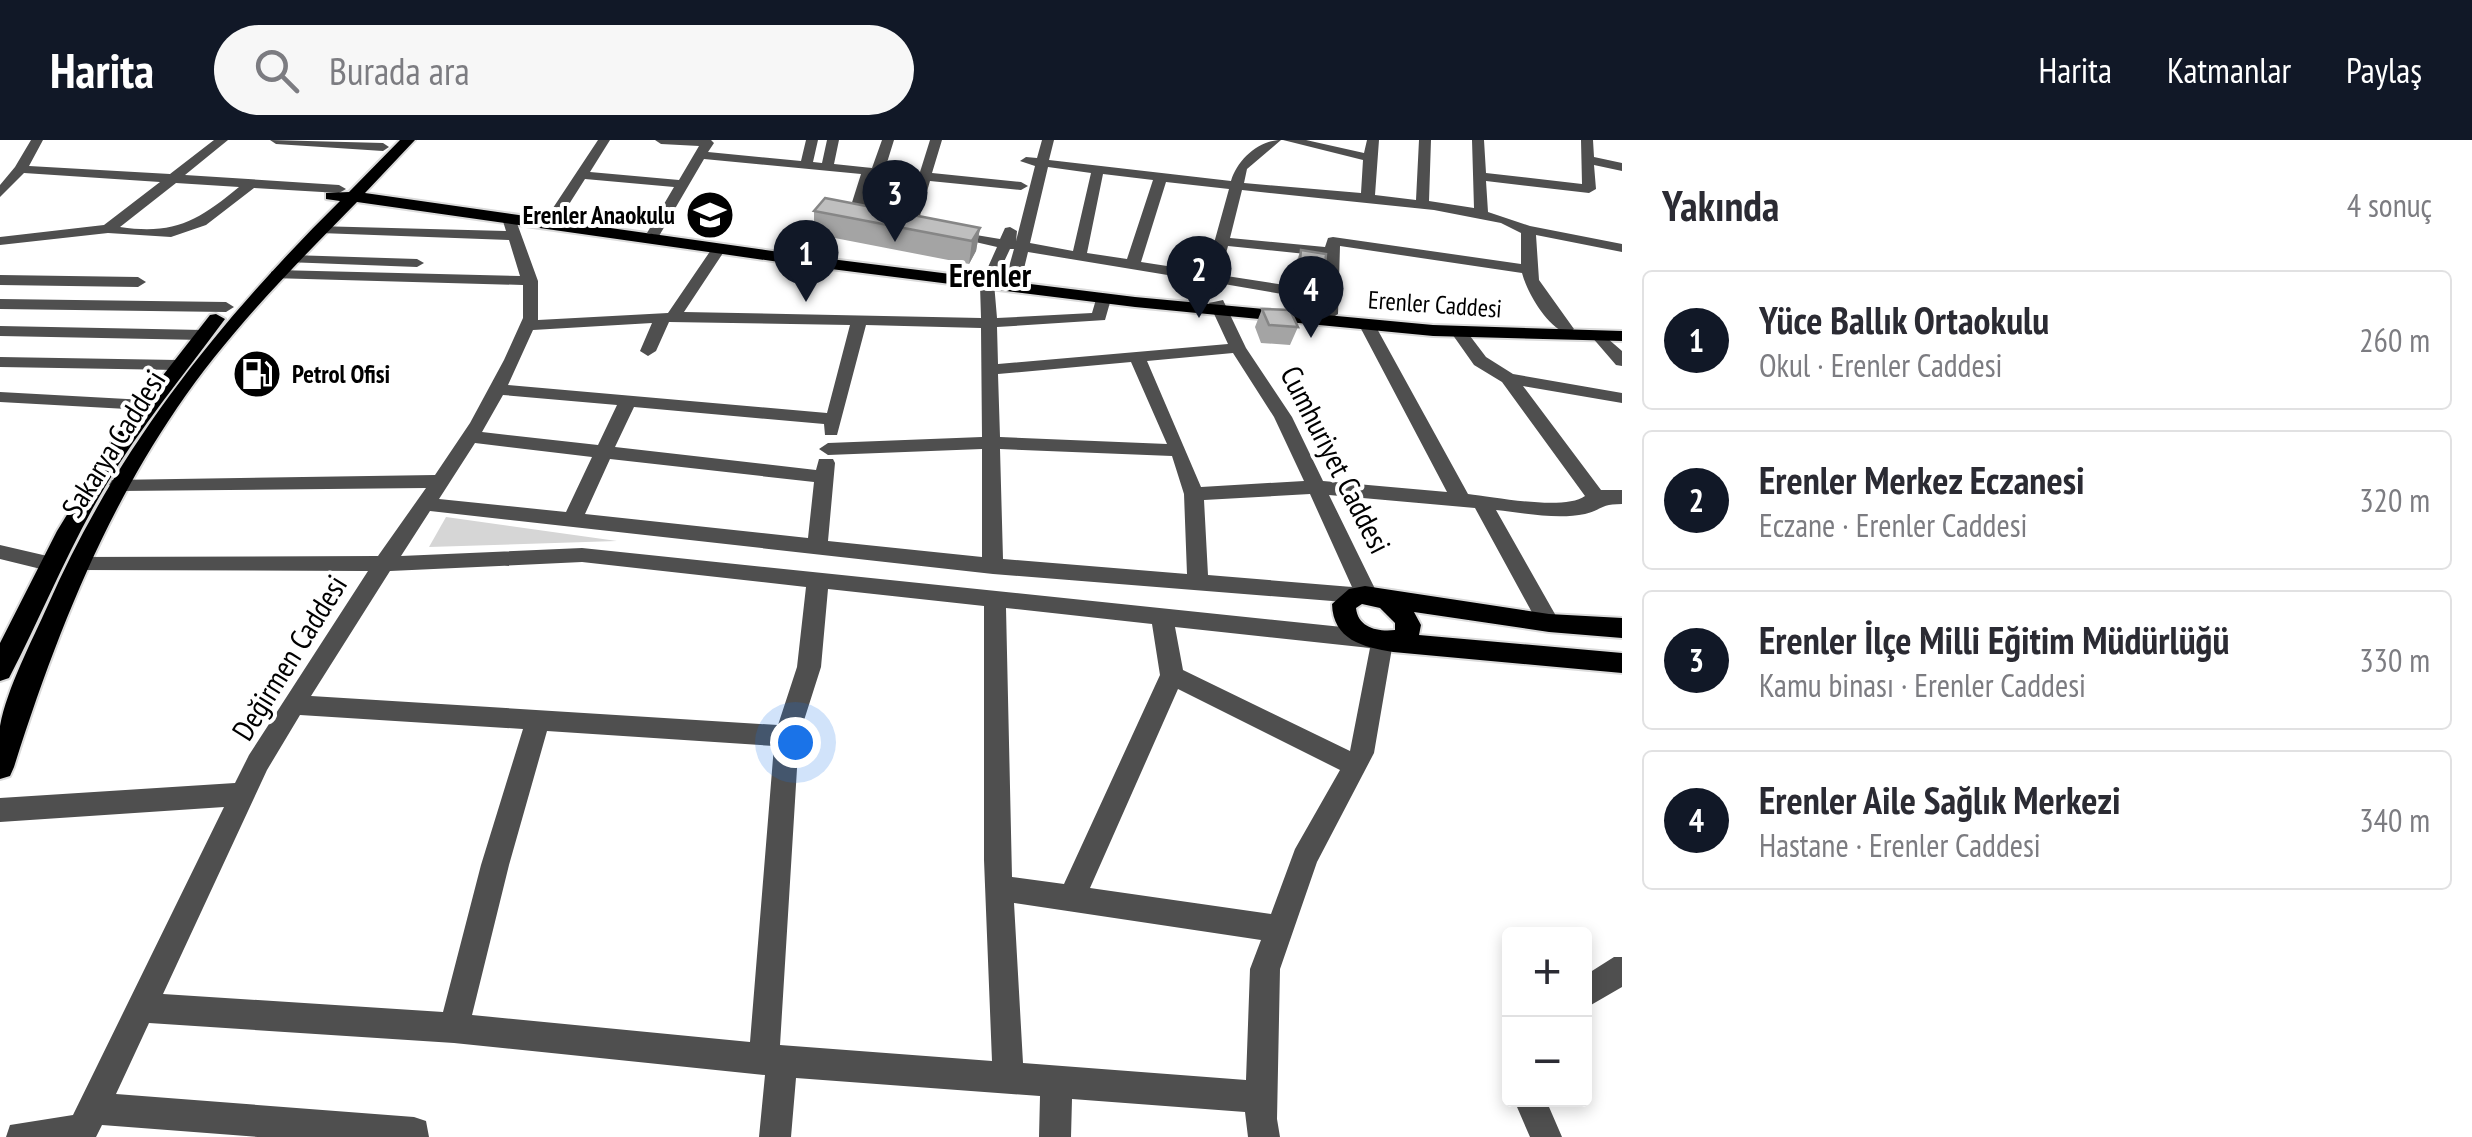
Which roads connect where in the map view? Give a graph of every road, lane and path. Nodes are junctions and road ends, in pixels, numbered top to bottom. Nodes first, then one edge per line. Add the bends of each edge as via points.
1 (37, 140) edge
2 (222, 140) edge
3 (276, 140) edge
4 (408, 140) edge
5 (604, 140) edge
6 (661, 140) edge
7 (812, 140) edge
8 (833, 140) edge
9 (888, 140) edge
10 (936, 140) edge
11 (1031, 140) edge
12 (1048, 140) edge
13 (1275, 140) edge
14 (1290, 140) edge
15 (1374, 140) edge
16 (1425, 140) edge
17 (1478, 140) edge
18 (1587, 140) edge
19 (388, 147) edge
20 (703, 150) edge
21 (1369, 158) junction
22 (1026, 160) junction
23 (1588, 160) junction
24 (1044, 163) junction
25 (806, 165) junction
26 (1622, 166) edge
27 (827, 167) junction
28 (1098, 169) junction
29 (21, 170) junction
30 (582, 175) junction
31 (871, 175) junction
32 (1480, 176) junction
33 (925, 177) junction
34 (1162, 177) junction
35 (176, 178) junction
36 (251, 183) junction
37 (683, 184) junction
38 (1021, 186) junction
39 (1235, 186) junction
40 (1, 190) edge
41 (349, 196) junction
42 (414, 198) junction
43 (1368, 199) junction
44 (1422, 207) junction
45 (1481, 215) junction
46 (554, 218) junction
47 (910, 226) junction
48 (512, 227) junction
49 (108, 229) junction
50 (320, 229) junction
51 (1525, 229) junction
52 (654, 233) junction
53 (0, 240) edge
54 (1220, 241) junction
55 (1012, 247) junction
56 (1622, 248) edge
57 (718, 250) junction
58 (1330, 252) junction
59 (1079, 258) junction
60 (1132, 266) junction
61 (284, 267) junction
62 (1528, 270) junction
63 (528, 274) junction
64 (1209, 278) junction
65 (0, 280) edge
66 (138, 282) dead end
67 (990, 282) junction
68 (1013, 282) junction
69 (1103, 299) junction
70 (0, 304) edge
71 (1214, 305) junction
72 (1330, 305) junction
73 (226, 308) junction
74 (668, 317) junction
75 (859, 323) junction
76 (988, 324) junction
77 (1367, 324) junction
78 (527, 326) junction
79 (1622, 327) edge
80 (1566, 328) junction
81 (0, 330) edge
82 (1458, 331) junction
83 (202, 334) junction
84 (1599, 336) junction
85 (1622, 336) edge
86 (1238, 348) junction
87 (648, 351) dead end
88 (1136, 356) junction
89 (1622, 361) edge
90 (0, 362) edge
91 (177, 365) junction
92 (988, 370) junction
93 (1508, 378) junction
94 (497, 388) junction
95 (9, 397) edge
96 (1622, 398) edge
97 (627, 402) junction
98 (145, 405) junction
99 (0, 414) edge
100 (833, 420) junction
101 (471, 436) junction
102 (988, 443) junction
103 (828, 449) junction
104 (1179, 450) junction
105 (605, 452) junction
106 (824, 477) junction
107 (442, 481) junction
108 (120, 485) junction
109 (1317, 487) junction
110 (1194, 494) junction
111 (1596, 497) junction
112 (1622, 497) edge
113 (1472, 502) junction
114 (426, 504) junction
115 (571, 522) junction
116 (816, 547) junction
117 (0, 552) edge
118 (78, 562) junction
119 (49, 563) junction
120 (386, 564) junction
121 (992, 566) junction
122 (818, 578) junction
123 (1198, 584) junction
124 (1367, 596) junction
125 (995, 597) junction
126 (1162, 616) junction
127 (1549, 623) junction
128 (1622, 628) edge
129 (1382, 641) junction
130 (1622, 662) edge
131 (0, 671) edge
132 (1172, 674) junction
133 (294, 705) junction
134 (538, 720) junction
135 (787, 736) junction
136 (1355, 765) junction
137 (0, 767) edge
138 (244, 794) junction
139 (0, 810) edge
140 (1000, 888) junction
141 (1072, 898) junction
142 (1280, 929) junction
143 (1622, 972) edge
144 (1592, 988) edge
145 (142, 1008) junction
146 (454, 1028) junction
147 (773, 1060) junction
148 (1008, 1078) junction
149 (1056, 1082) junction
150 (1261, 1097) junction
151 (1533, 1107) edge
152 (85, 1125) edge
153 (22, 1137) edge
154 (413, 1137) edge
155 (775, 1137) edge
156 (1056, 1137) edge
157 (1264, 1137) edge
158 (1546, 1137) edge

1 - 29 street
2 - 35 street
3 - 19 street
4 - 19 main road, Sakarya Caddesi
5 - 30 street
6 - 20 street
7 - 25 street
8 - 27 street
9 - 31 street
10 - 33 street
11 - 22 street
12 - 24 street
13 - 39 street via 1241,168
14 - 21 street
15 - 21 street
16 - 44 street
17 - 32 street
18 - 23 street
19 - 41 main road, Sakarya Caddesi
19 - 42 main road via 383,185
20 - 25 street
20 - 31 street
20 - 37 street
21 - 43 street
22 - 24 street
22 - 38 street
23 - 26 street
23 - 32 street via 1589,189
24 - 28 street
24 - 55 street
25 - 27 street
27 - 31 street
28 - 34 street
28 - 59 street
29 - 35 street
29 - 40 street
30 - 37 street
30 - 46 street
31 - 33 street
31 - 47 street via 856,215
32 - 45 street
33 - 38 street
33 - 47 street
34 - 39 street
34 - 60 street
35 - 36 street
35 - 49 street
36 - 41 street
36 - 49 street via 195,228 168,235
37 - 52 street
38 - 55 street
39 - 43 street
39 - 54 street
41 - 42 main road, Erenler Caddesi
41 - 48 main road, Erenler Caddesi
41 - 50 main road, Sakarya Caddesi
41 - 73 main road, Sakarya Caddesi
42 - 46 main road, Erenler Caddesi
43 - 44 street
44 - 45 street
45 - 51 street
46 - 52 main road, Erenler Caddesi
47 - 55 street
48 - 50 street
48 - 57 main road, Erenler Caddesi
48 - 63 street, Değirmen Caddesi
49 - 53 street
50 - 61 main road, Sakarya Caddesi
51 - 56 street
51 - 62 street
52 - 67 main road, Erenler Caddesi
54 - 58 street
54 - 64 street
55 - 59 street
55 - 67 street
55 - 68 street
57 - 67 main road, Erenler Caddesi
57 - 74 street
58 - 62 street via 1332,241
58 - 72 street
59 - 60 street
60 - 64 street
61 - 63 street
61 - 108 main road, Sakarya Caddesi via 170,404
62 - 80 street via 1544,304
63 - 78 street, Değirmen Caddesi
64 - 71 street
64 - 72 street
65 - 66 street
67 - 68 main road, Erenler Caddesi
67 - 69 main road, Erenler Caddesi
67 - 76 street
68 - 71 main road, Erenler Caddesi
69 - 71 main road, Erenler Caddesi
69 - 76 street via 1100,317
70 - 73 street
71 - 72 main road, Erenler Caddesi
71 - 77 main road, Erenler Caddesi
71 - 86 street, Cumhuriyet Caddesi
72 - 80 main road, Erenler Caddesi
73 - 83 main road, Sakarya Caddesi
74 - 75 street
74 - 78 street
74 - 87 street
75 - 76 street
75 - 100 street
76 - 92 street
77 - 82 main road, Erenler Caddesi
77 - 113 street
78 - 94 street, Değirmen Caddesi
79 - 80 main road, Erenler Caddesi
81 - 83 street
82 - 84 main road, Erenler Caddesi
82 - 93 street via 1480,361
83 - 91 main road, Sakarya Caddesi
84 - 85 main road, Erenler Caddesi
84 - 89 street
86 - 88 street
86 - 109 street, Cumhuriyet Caddesi via 1283,417
88 - 92 street
88 - 104 street
90 - 91 street
91 - 98 main road, Sakarya Caddesi
92 - 102 street
93 - 96 street
93 - 111 street
94 - 97 street
94 - 101 street, Değirmen Caddesi
95 - 98 street
95 - 99 street
97 - 100 street
97 - 105 street
98 - 119 main road, Sakarya Caddesi
100 - 103 street
101 - 105 street
101 - 107 street, Değirmen Caddesi
102 - 103 street
102 - 104 street
102 - 121 street
103 - 106 street
104 - 110 street
105 - 106 street
105 - 115 street
106 - 116 street
107 - 108 street
107 - 114 street, Değirmen Caddesi
108 - 118 main road, Sakarya Caddesi
109 - 110 street
109 - 113 street
109 - 124 street, Cumhuriyet Caddesi
110 - 123 street
111 - 112 street
111 - 113 street via 1584,507 1554,509
113 - 127 street
114 - 115 street
114 - 120 street, Değirmen Caddesi
115 - 116 street
116 - 121 street
117 - 119 street
118 - 120 street
118 - 137 main road, Sakarya Caddesi
119 - 131 main road, Sakarya Caddesi
120 - 122 street via 582,555
120 - 133 street, Değirmen Caddesi
121 - 123 street
122 - 125 street
122 - 135 street via 809,667
123 - 124 street
124 - 127 main road
124 - 129 main road via 1344,604 1345,619
124 - 129 main road via 1407,618 1406,636
125 - 126 street
125 - 140 street
126 - 129 street
126 - 132 street
127 - 128 main road
129 - 130 main road
129 - 136 street
132 - 136 street
132 - 141 street
133 - 134 street
133 - 138 street, Değirmen Caddesi
134 - 135 street
134 - 146 street
135 - 147 street
136 - 142 street via 1305,858
138 - 139 street
138 - 145 street, Değirmen Caddesi
140 - 141 street
140 - 148 street
141 - 142 street
142 - 150 street via 1265,970
143 - 144 street
145 - 146 street
145 - 152 street, Değirmen Caddesi
146 - 147 street
147 - 148 street
147 - 155 street
148 - 149 street
149 - 150 street
149 - 156 street
150 - 157 street
151 - 158 street
152 - 153 street
152 - 154 street

